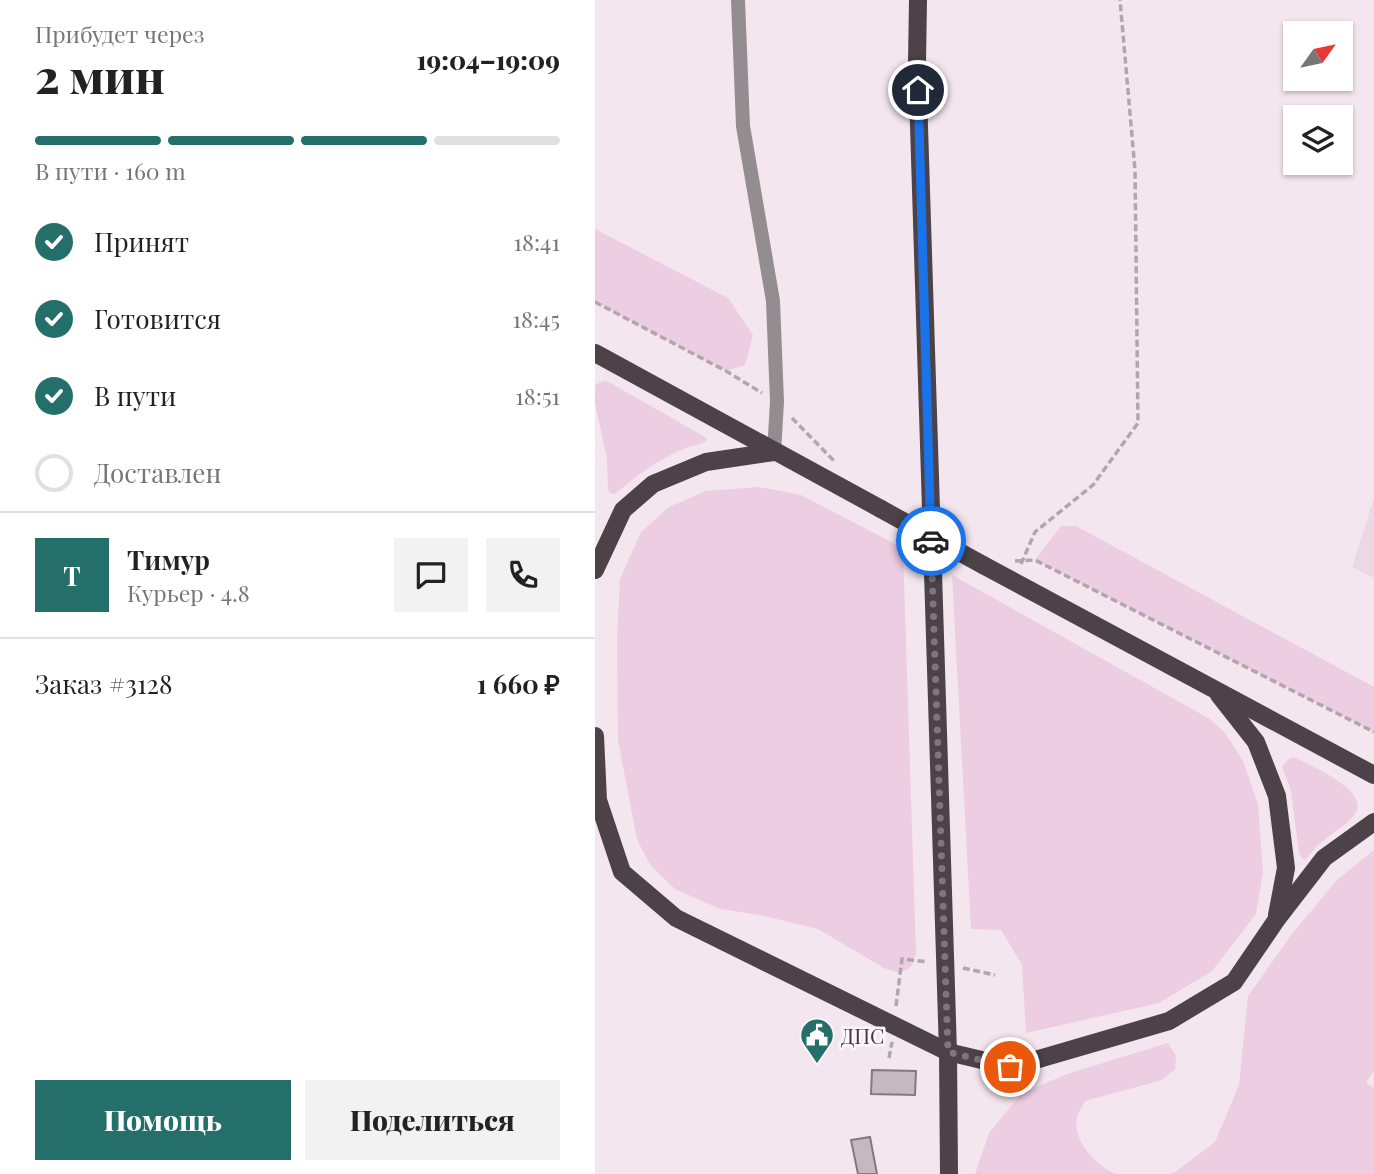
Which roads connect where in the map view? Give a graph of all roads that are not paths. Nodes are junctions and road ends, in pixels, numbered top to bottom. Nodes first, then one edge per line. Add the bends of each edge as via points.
1 (738, 0) edge
2 (918, 0) edge
3 (595, 353) edge
4 (774, 452) junction
5 (595, 570) edge
6 (1214, 689) junction
7 (595, 736) edge
8 (1374, 775) edge
9 (1374, 822) edge
10 (1277, 919) junction
11 (948, 1052) junction
12 (949, 1174) edge

1 - 4 street via 743,126 773,301
2 - 11 main road
3 - 4 main road
4 - 5 main road via 706,461 653,484 623,510
4 - 6 main road, bridge
6 - 8 main road
6 - 10 main road via 1256,742 1277,796 1286,868
7 - 11 main road via 598,800 622,872 676,918
9 - 10 main road via 1324,858
10 - 11 main road via 1234,982 1169,1021 1010,1067
11 - 12 main road

